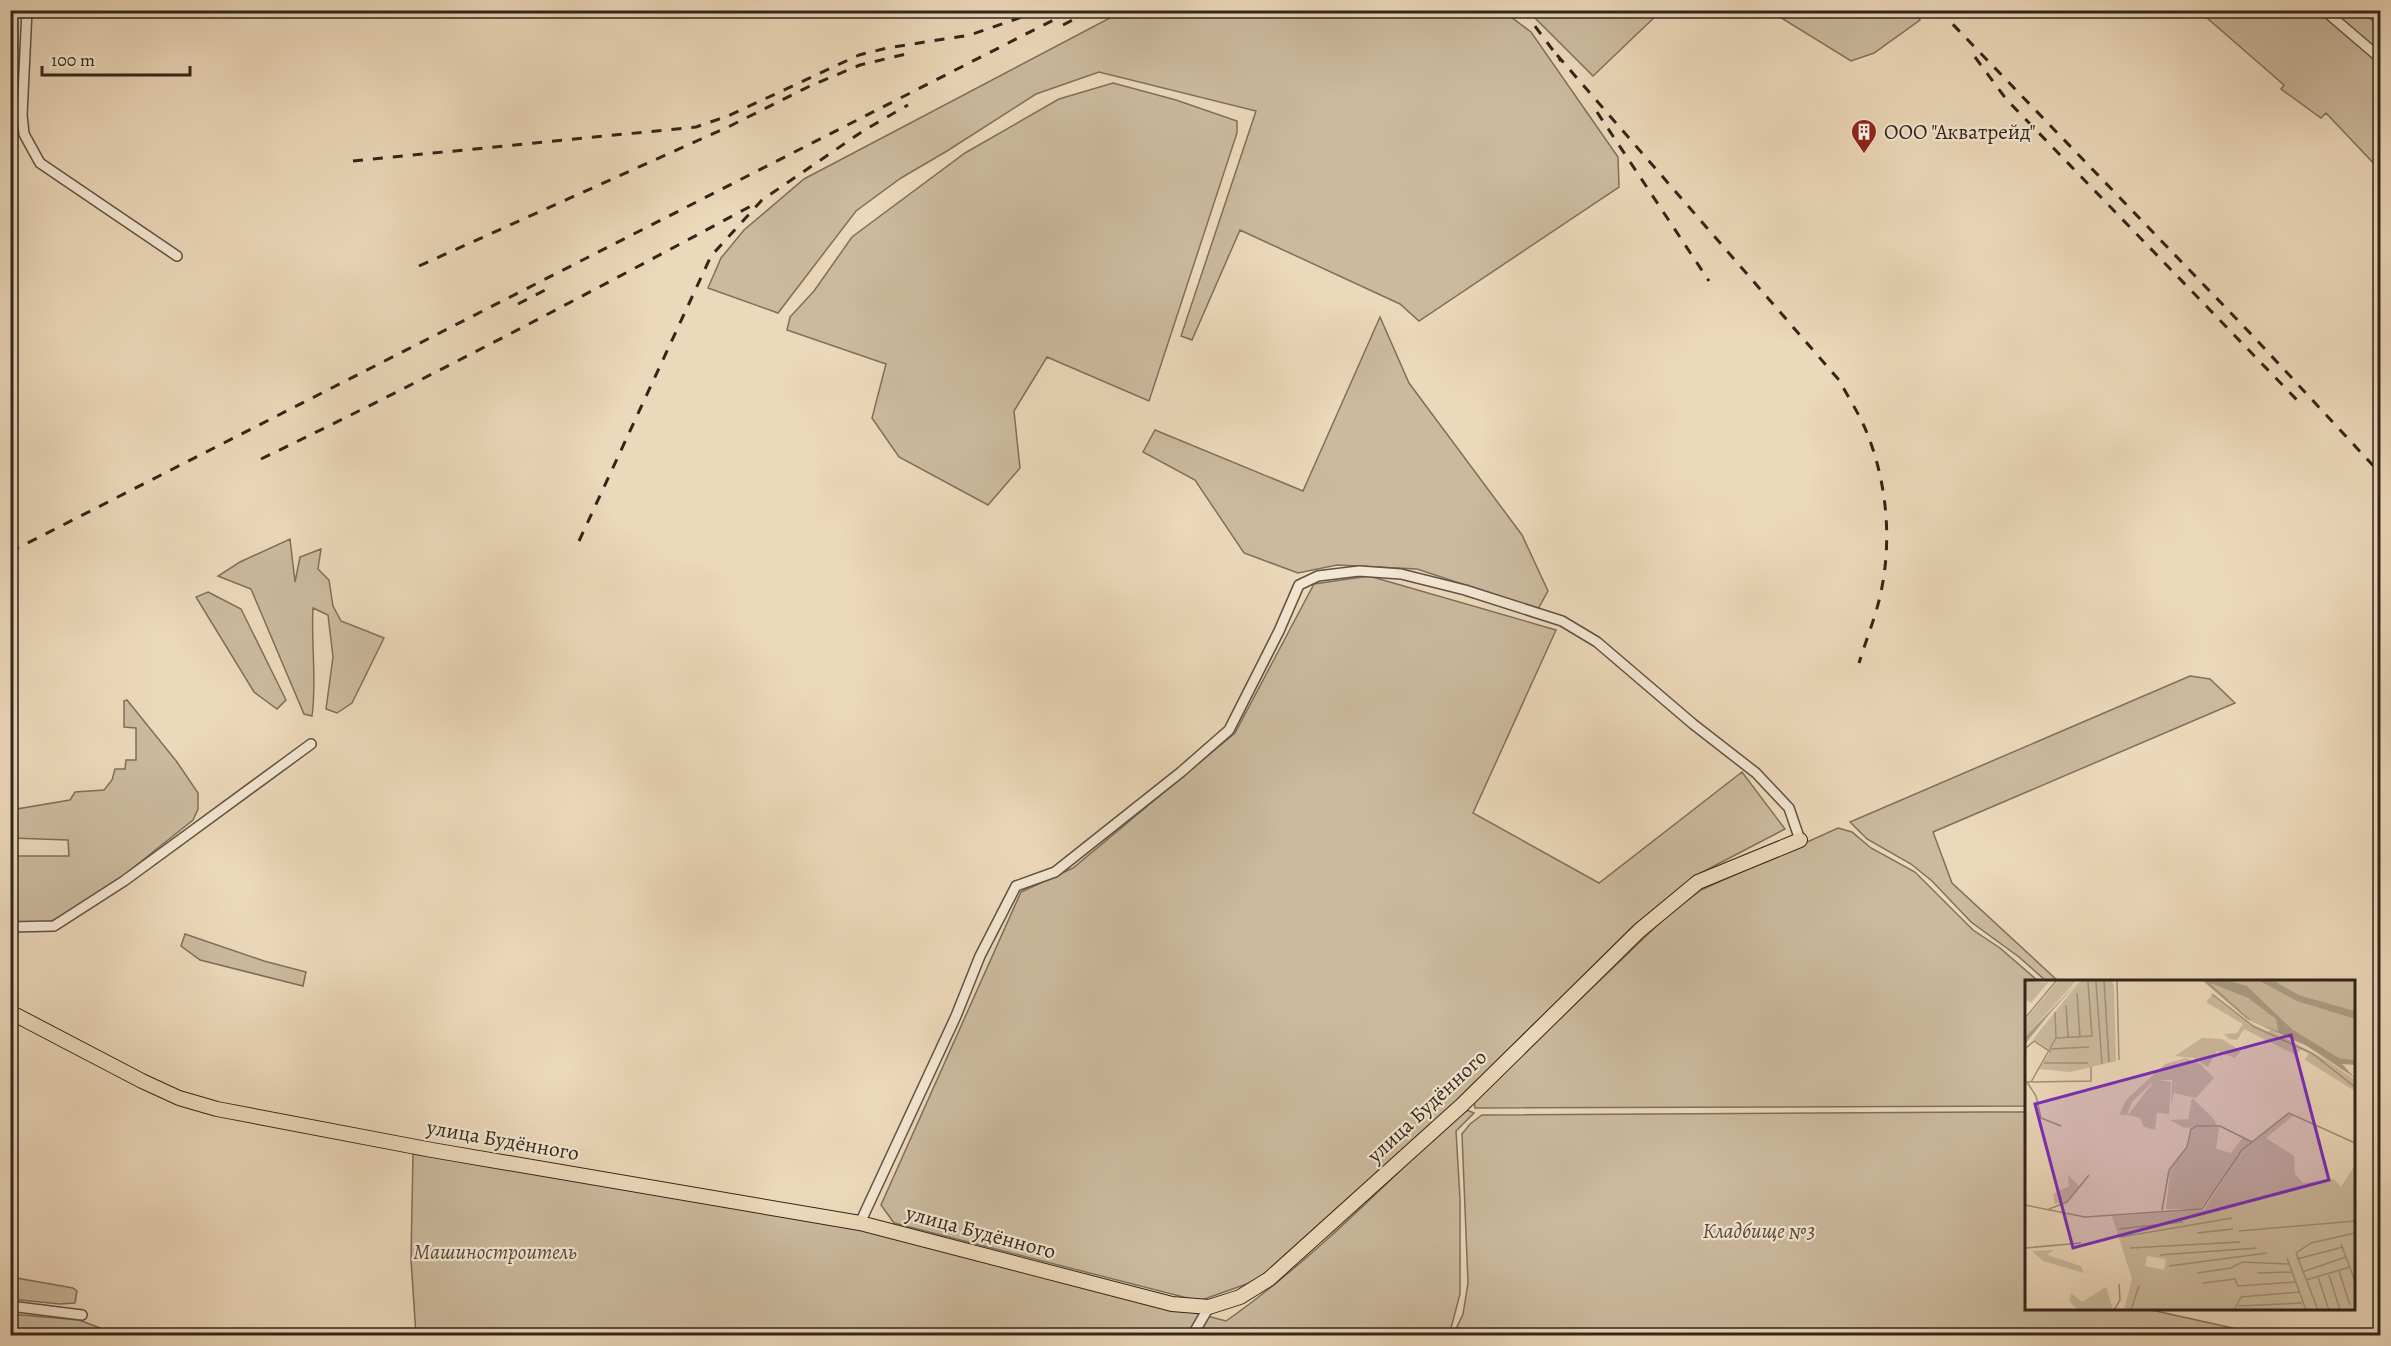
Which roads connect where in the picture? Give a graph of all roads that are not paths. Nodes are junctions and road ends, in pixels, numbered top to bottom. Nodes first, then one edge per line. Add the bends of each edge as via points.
1 (27, 10) edge
2 (2324, 10) edge
3 (2380, 58) edge
4 (177, 256) dead end
5 (311, 744) dead end
6 (1800, 840) joint
7 (10, 927) edge
8 (10, 1012) edge
9 (860, 1222) junction
10 (10, 1306) edge
11 (1209, 1307) junction
12 (82, 1315) dead end
13 (1192, 1335) edge

1 - 4 street via 22,115 24,134 40,163
2 - 3 street
5 - 7 street via 124,881 54,926
6 - 9 street via 1789,808 1756,773 1597,642 1562,621 1401,574 1359,571 1318,576 1299,585 1229,730 1055,872 1016,886 980,956
6 - 11 main road, улица Будённого via 1698,882 1640,930 1462,1104 1269,1280 1240,1297
8 - 9 main road, улица Будённого via 142,1082 216,1109
9 - 11 main road, улица Будённого via 1173,1304
10 - 12 street
11 - 13 street

